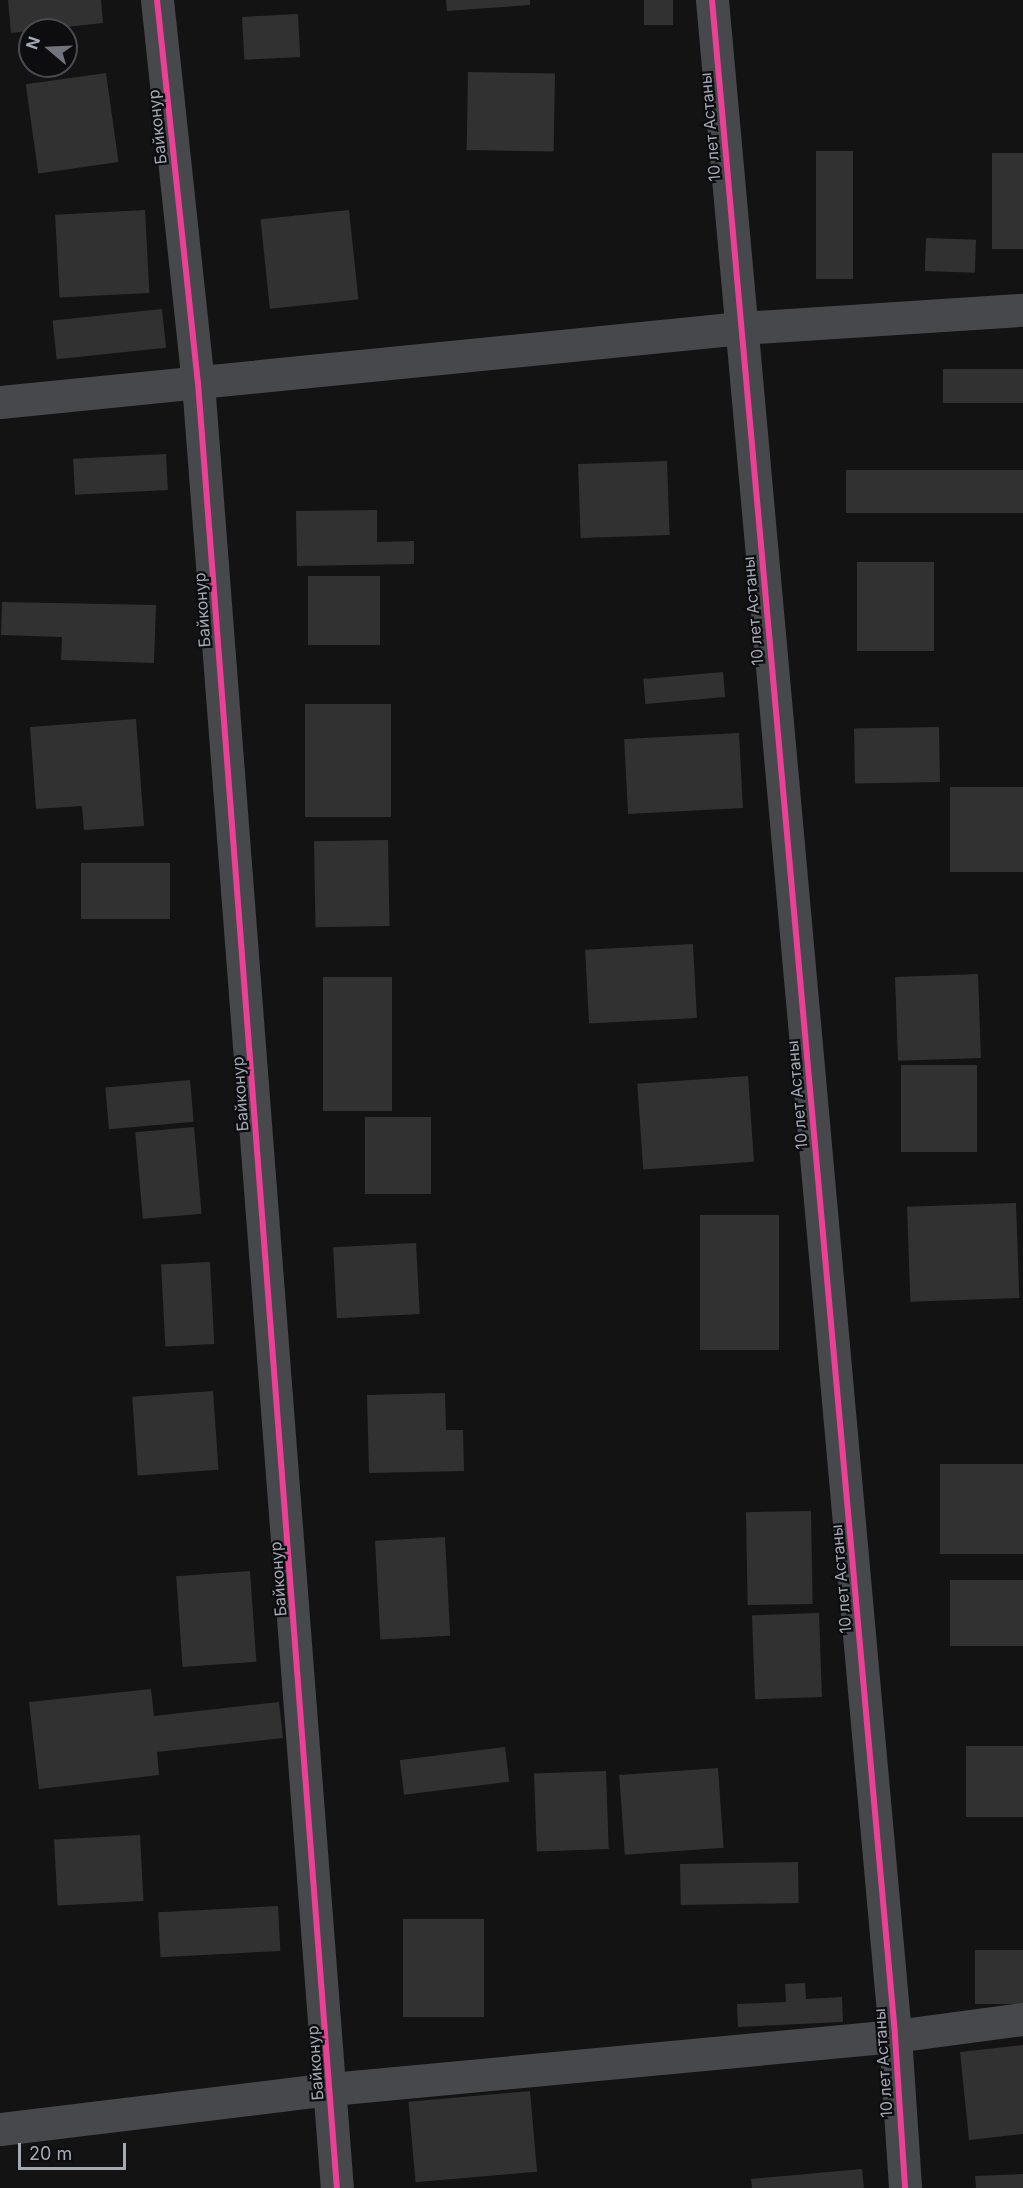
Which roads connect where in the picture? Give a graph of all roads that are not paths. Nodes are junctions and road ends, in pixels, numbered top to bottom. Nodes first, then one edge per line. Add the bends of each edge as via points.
1 (156, 0) edge
2 (712, 0) edge
3 (1023, 310) edge
4 (741, 328) junction
5 (198, 383) junction
6 (0, 402) edge
7 (1023, 2019) edge
8 (895, 2036) junction
9 (331, 2089) junction
10 (0, 2129) edge
11 (337, 2188) edge
12 (905, 2188) edge

1 - 5 street, Байконур
2 - 4 street, 10 лет Астаны
3 - 4 street
4 - 5 street
4 - 8 street, 10 лет Астаны
5 - 6 street
5 - 9 street, Байконур
7 - 8 street
8 - 9 street
8 - 12 street, 10 лет Астаны
9 - 10 street
9 - 11 street, Байконур

